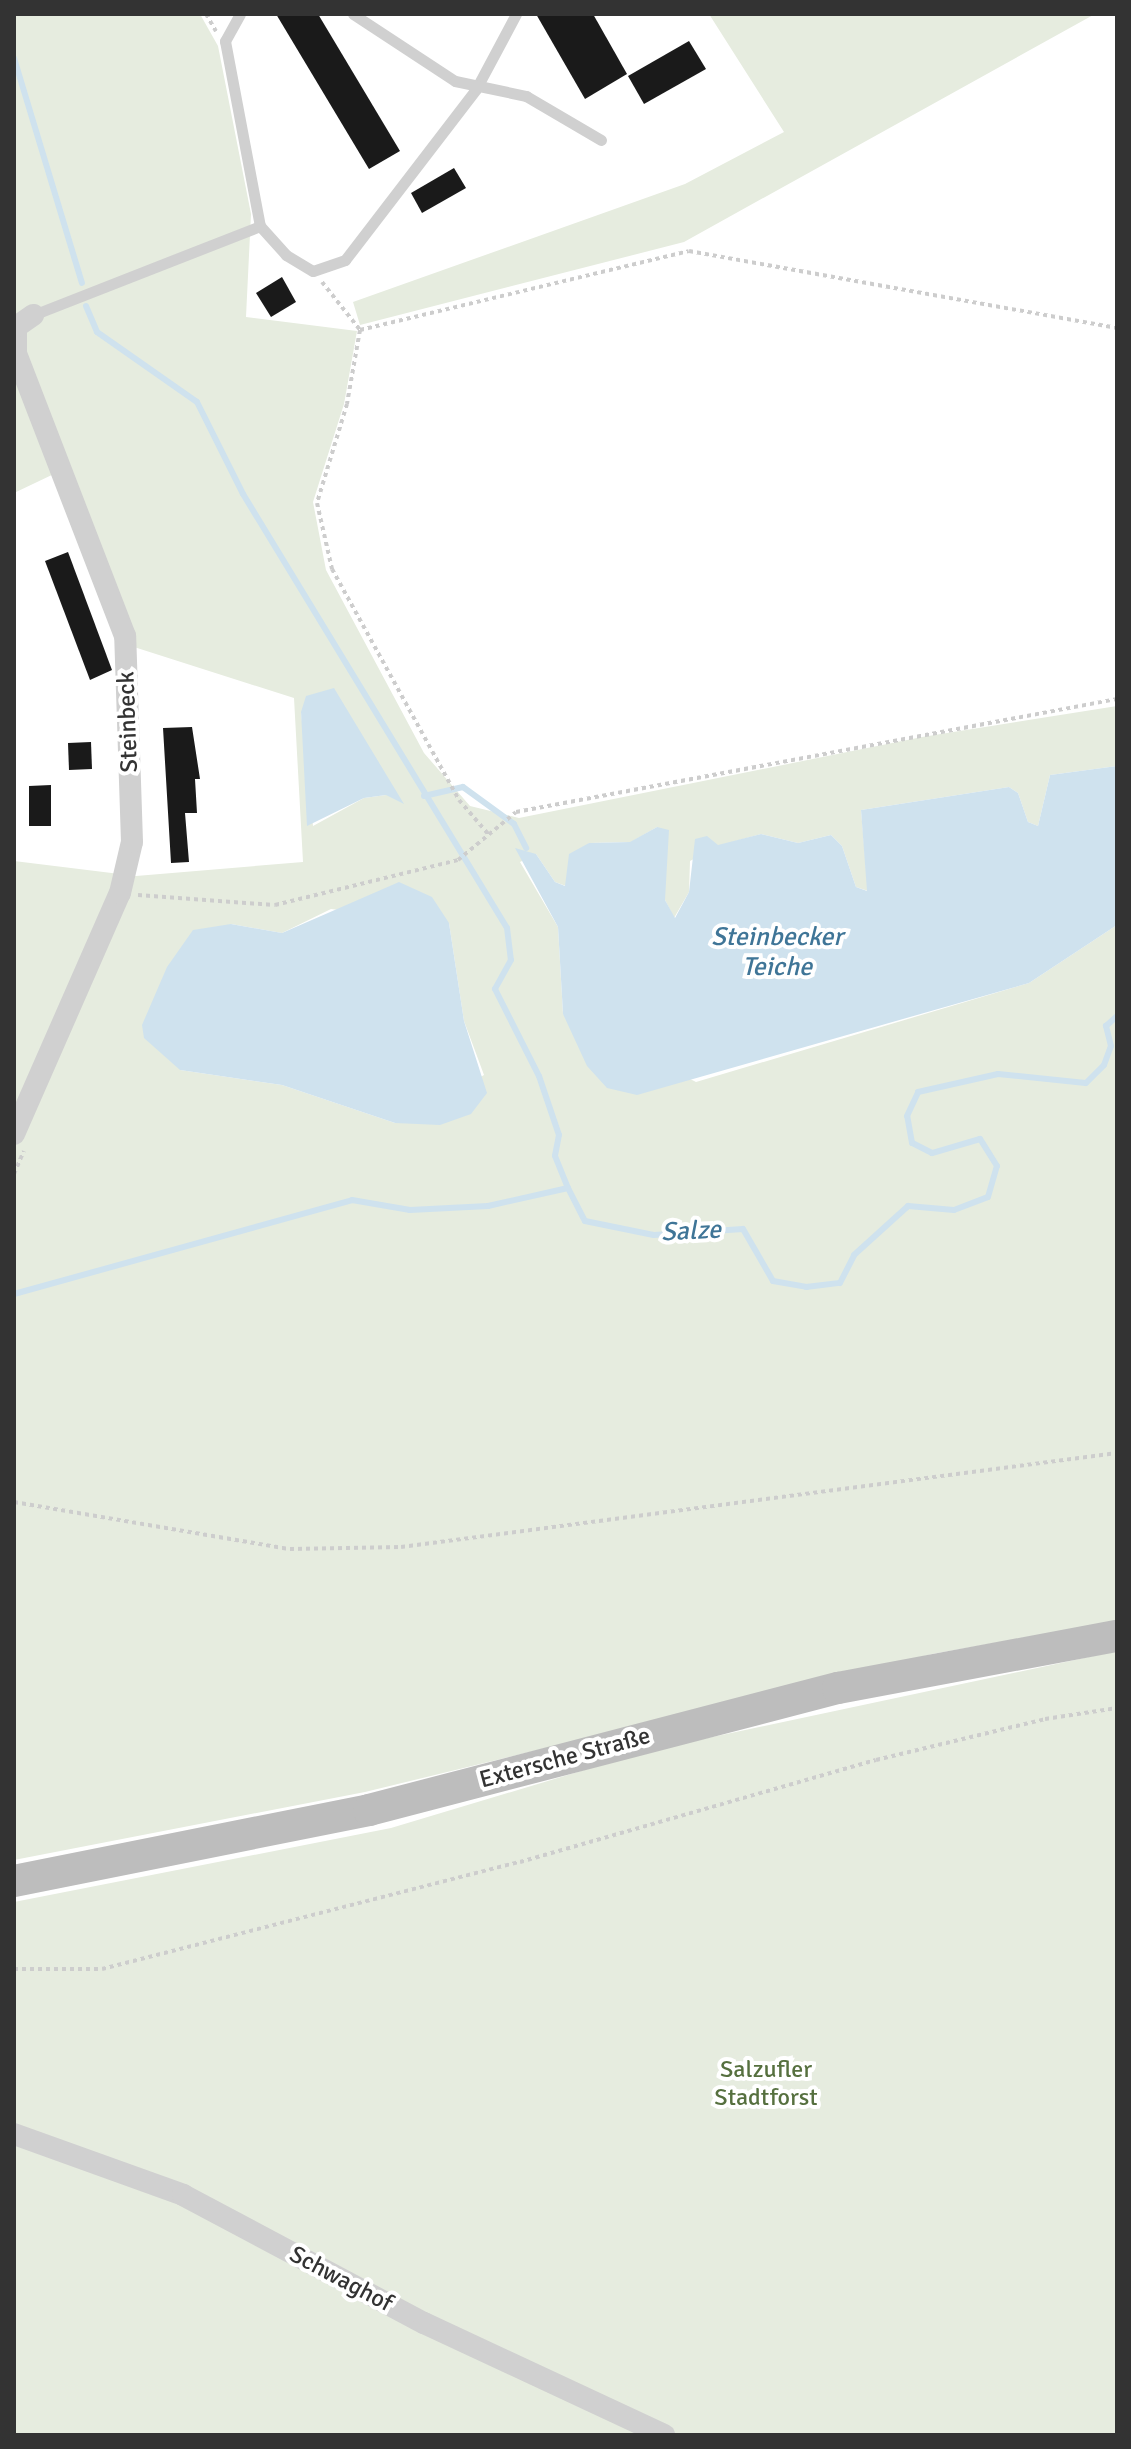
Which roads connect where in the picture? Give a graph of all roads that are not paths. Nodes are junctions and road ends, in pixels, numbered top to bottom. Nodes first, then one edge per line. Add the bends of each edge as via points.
1 (240, 14) edge
2 (353, 14) edge
3 (516, 14) edge
4 (476, 89) junction
5 (601, 140) dead end
6 (260, 226) junction
7 (33, 315) joint
8 (14, 1134) edge
9 (1117, 1636) edge
10 (14, 1881) edge
11 (14, 2134) edge
12 (664, 2435) edge

1 - 6 lane via 225,41
2 - 4 lane
3 - 4 lane
4 - 5 lane via 526,96
4 - 6 lane via 345,260 313,271 286,255
6 - 7 lane
7 - 8 street, Steinbeck via 16,327 16,353 125,636 132,842 120,893
9 - 10 main road, Extersche Straße via 838,1688 369,1810
11 - 12 street, Schwaghof via 183,2195 424,2323

